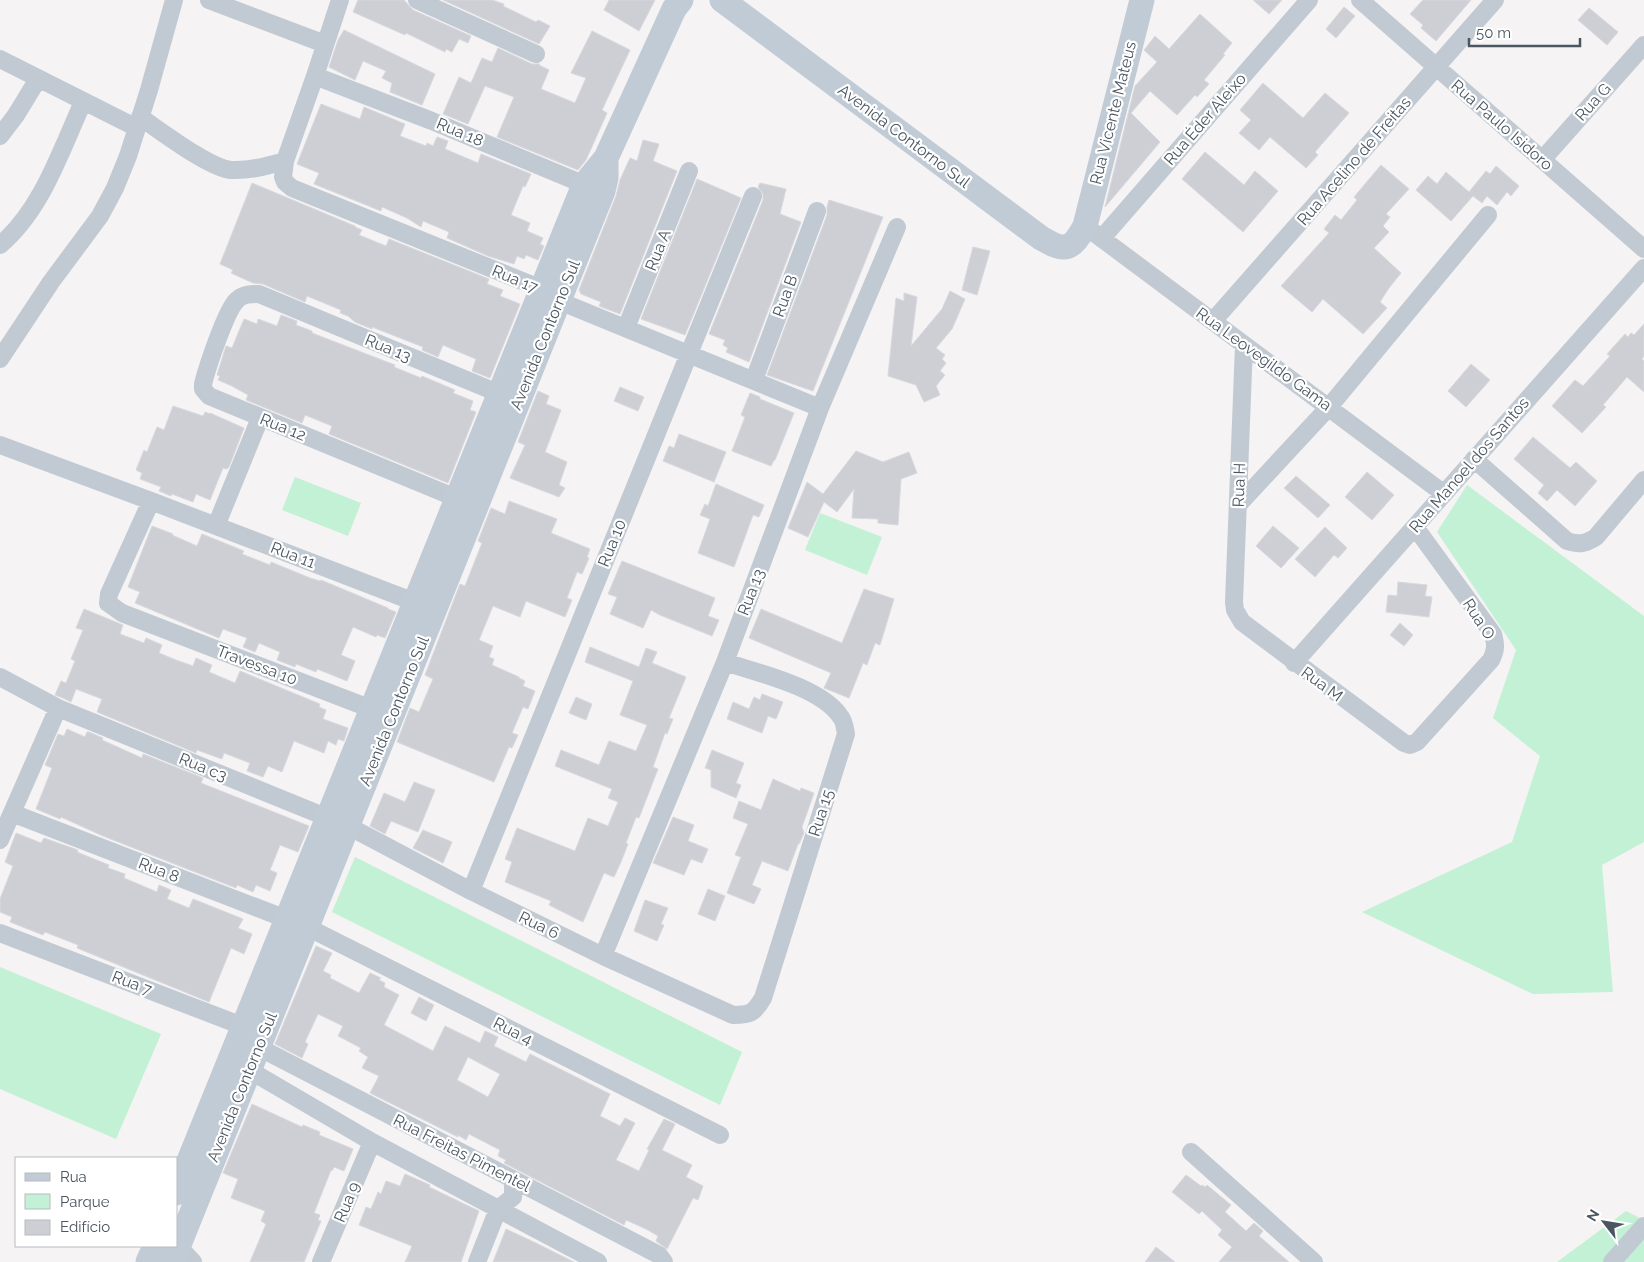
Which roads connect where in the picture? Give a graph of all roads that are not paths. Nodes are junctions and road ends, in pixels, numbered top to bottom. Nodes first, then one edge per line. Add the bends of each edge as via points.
1 (174, 0) edge
2 (209, 0) edge
3 (340, 0) edge
4 (417, 0) edge
5 (681, 0) edge
6 (722, 0) edge
7 (1142, 0) edge
8 (1309, 0) edge
9 (1360, 0) edge
10 (1495, 0) edge
11 (325, 44) junction
12 (1644, 45) edge
13 (536, 54) dead end
14 (0, 59) edge
15 (1436, 68) junction
16 (315, 76) junction
17 (38, 79) junction
18 (84, 102) junction
19 (139, 123) junction
20 (0, 136) edge
21 (1542, 160) junction
22 (285, 161) junction
23 (689, 171) dead end
24 (594, 188) junction
25 (753, 196) dead end
26 (817, 211) dead end
27 (1488, 215) dead end
28 (897, 228) dead end
29 (1093, 232) junction
30 (0, 245) edge
31 (1644, 249) edge
32 (1644, 268) edge
33 (259, 294) joint
34 (550, 295) junction
35 (1213, 321) junction
36 (626, 328) junction
37 (1244, 345) junction
38 (689, 355) junction
39 (0, 359) edge
40 (754, 380) junction
41 (509, 397) junction
42 (1329, 407) junction
43 (820, 408) junction
44 (260, 418) junction
45 (0, 445) edge
46 (1474, 459) junction
47 (1644, 480) edge
48 (1443, 493) junction
49 (151, 501) junction
50 (467, 503) junction
51 (1238, 505) junction
52 (216, 526) junction
53 (1415, 527) junction
54 (425, 606) junction
55 (1242, 622) joint
56 (725, 662) junction
57 (1294, 663) junction
58 (0, 677) edge
59 (58, 708) junction
60 (382, 713) junction
61 (1404, 744) joint
62 (12, 812) junction
63 (339, 821) junction
64 (0, 840) edge
65 (471, 891) junction
66 (297, 924) junction
67 (0, 933) edge
68 (603, 956) junction
69 (733, 1015) joint
70 (255, 1036) junction
71 (249, 1070) junction
72 (720, 1134) dead end
73 (372, 1142) junction
74 (1191, 1152) dead end
75 (513, 1180) junction
76 (178, 1188) edge
77 (498, 1209) junction
78 (1644, 1226) edge
79 (178, 1244) edge
80 (174, 1254) edge
81 (148, 1262) edge
82 (321, 1262) edge
83 (476, 1262) edge
84 (598, 1262) edge
85 (664, 1262) edge
86 (1314, 1262) edge
87 (1612, 1262) edge

1 - 19 street
2 - 11 street
3 - 11 street
4 - 13 street
5 - 24 street, Avenida Contorno Sul via 606,158 606,178
6 - 29 street, Avenida Contorno Sul via 1041,238 1062,248
7 - 29 street, Rua Vicente Mateus
8 - 29 street, Rua Éder Aleixo
9 - 15 street, Rua Paulo Isidoro
10 - 15 street, Rua Acelino de Freitas
11 - 16 street
12 - 21 street, Rua G
14 - 17 street
15 - 21 street, Rua Paulo Isidoro
15 - 35 street, Rua Acelino de Freitas
16 - 22 street
16 - 24 street, Rua 18
17 - 18 street
17 - 20 street
18 - 19 street
18 - 30 street via 41,195 29,214
19 - 22 street via 229,170 250,170
19 - 39 street via 115,188 100,216
21 - 31 street, Rua Paulo Isidoro
22 - 34 street, Rua 17 via 283,177 292,188
23 - 36 street, Rua A
24 - 34 street, Avenida Contorno Sul
25 - 38 street, Rua 10
26 - 40 street, Rua B
27 - 42 street
28 - 43 street, Rua 13
29 - 35 street, Rua Leovegildo Gama
32 - 46 street, Rua Manoel dos Santos
33 - 41 street, Rua 13
33 - 44 street, Rua 12 via 241,296 235,302 220,332 203,389 209,396
34 - 36 street, Rua 17
34 - 41 street, Avenida Contorno Sul
35 - 37 street, Rua Leovegildo Gama
36 - 38 street, Rua 17
37 - 42 street, Rua Leovegildo Gama
37 - 51 street, Rua H
38 - 40 street, Rua 17
38 - 65 street, Rua 10
40 - 43 street, Rua 17
41 - 50 street, Avenida Contorno Sul
42 - 48 street, Rua Leovegildo Gama
42 - 51 street
43 - 56 street, Rua 13
44 - 50 street, Rua 12
44 - 52 street
45 - 49 street, Rua 11
46 - 47 street via 1567,541 1577,544 1586,544 1596,537
46 - 48 street, Rua Manoel dos Santos
48 - 53 street, Rua Manoel dos Santos
49 - 52 street, Rua 11
49 - 60 street, Travessa 10 via 109,594 108,603 122,613
50 - 54 street, Avenida Contorno Sul
51 - 55 street, Rua H via 1234,602
52 - 54 street, Rua 11
53 - 57 street, Rua Manoel dos Santos
53 - 61 street, Rua O via 1493,634 1496,650 1491,660 1417,742
54 - 60 street, Avenida Contorno Sul
55 - 57 street, Rua M
56 - 68 street, Rua 13
56 - 69 street, Rua 15 via 807,690 826,701 841,716 846,734 763,998 756,1010 748,1015
57 - 61 street, Rua M
58 - 59 street, Rua c3
59 - 62 street
59 - 63 street, Rua c3
60 - 63 street, Avenida Contorno Sul
62 - 64 street
62 - 66 street, Rua 8
63 - 65 street, Rua 6
63 - 66 street, Avenida Contorno Sul
65 - 68 street, Rua 6
66 - 70 street, Avenida Contorno Sul
66 - 72 street, Rua 4
67 - 70 street, Rua 7
68 - 69 street, Rua 6
70 - 71 street, Avenida Contorno Sul
70 - 75 street, Rua Freitas Pimentel
70 - 76 street, Avenida Contorno Sul
71 - 73 street, Rua Freitas Pimentel
71 - 79 street, Avenida Contorno Sul
73 - 77 street, Rua Freitas Pimentel
73 - 82 street, Rua 9
74 - 86 street
75 - 77 street via 513,1197
75 - 85 street, Rua Freitas Pimentel via 659,1255
77 - 83 street
77 - 84 street, Rua Freitas Pimentel
78 - 87 street
80 - 81 street, Avenida Contorno Sul

